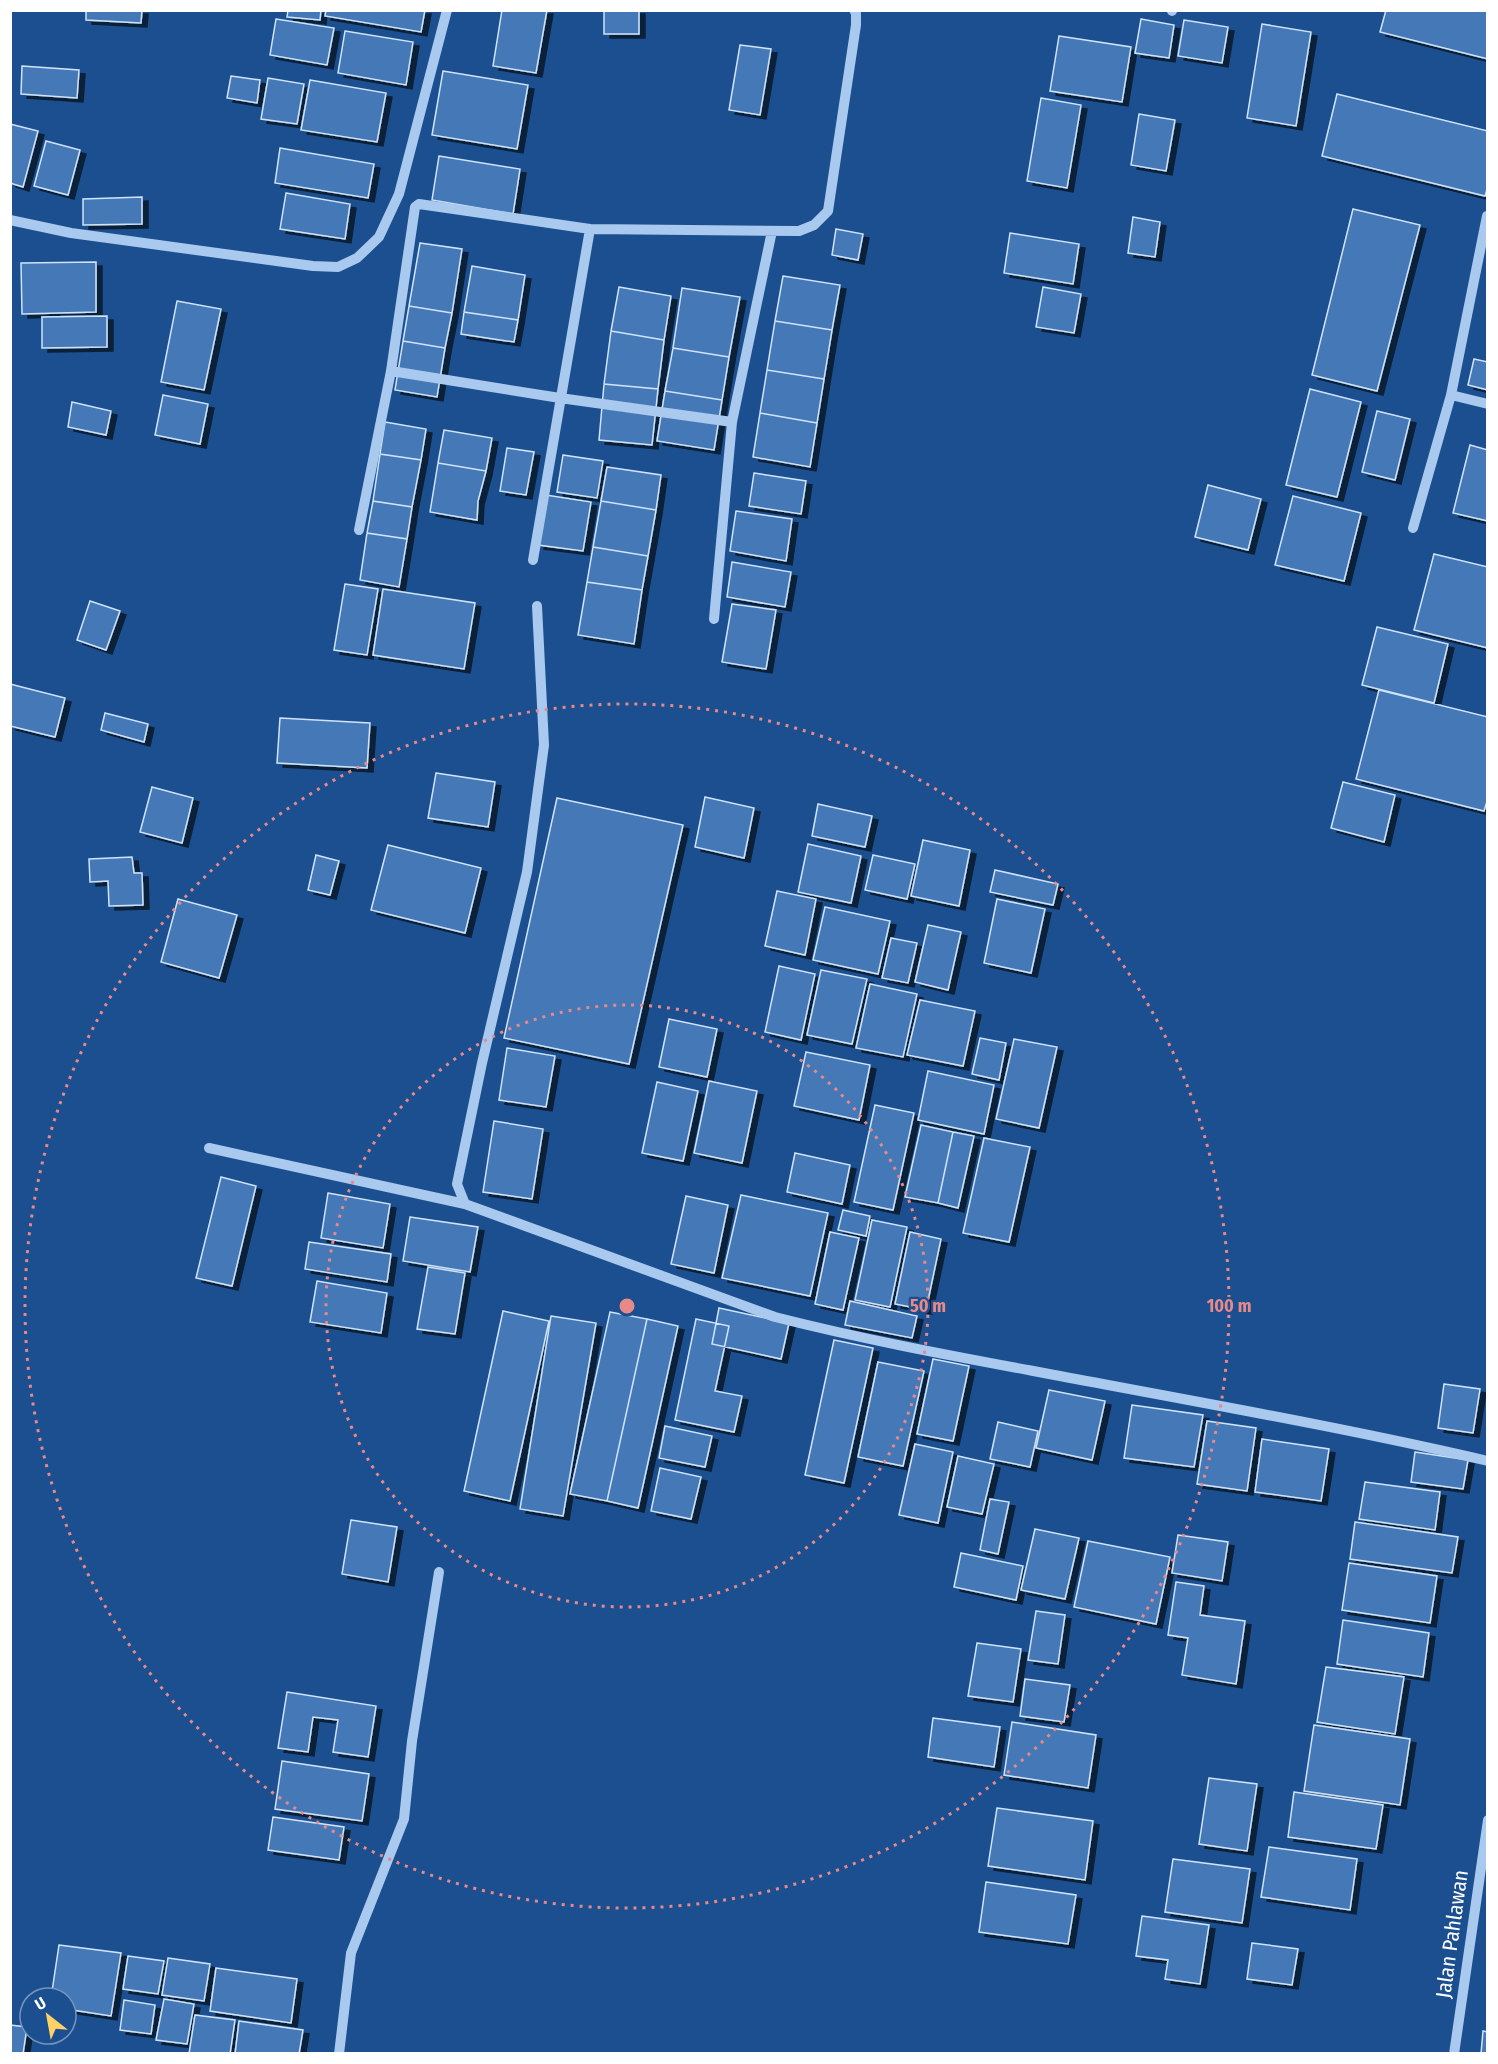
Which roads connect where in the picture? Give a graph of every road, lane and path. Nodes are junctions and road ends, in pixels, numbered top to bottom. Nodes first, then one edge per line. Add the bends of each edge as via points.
1 (447, 10) edge
2 (854, 10) edge
3 (1487, 216) edge
4 (10, 220) edge
5 (590, 229) junction
6 (772, 231) junction
7 (392, 371) junction
8 (1451, 395) junction
9 (560, 398) junction
10 (1488, 404) edge
11 (732, 422) junction
12 (1413, 528) dead end
13 (359, 530) dead end
14 (534, 560) dead end
15 (537, 606) dead end
16 (714, 619) dead end
17 (209, 1148) dead end
18 (465, 1204) junction
19 (1488, 1461) edge
20 (439, 1572) dead end
21 (1488, 1820) edge
22 (339, 2054) edge
23 (1454, 2054) edge

1 - 4 street via 399,194 379,237 357,258 338,267 313,266 71,233
2 - 6 street via 856,25 828,211 814,225 799,231
3 - 8 street
5 - 6 street
5 - 7 street via 419,204 414,210
5 - 9 street
6 - 11 street
7 - 9 street
7 - 13 street
8 - 10 street
8 - 12 street
9 - 11 street
9 - 14 street
11 - 16 street
15 - 18 street via 544,746 527,872 457,1184
17 - 18 street
18 - 19 street via 775,1317 917,1349 1371,1434
20 - 22 street via 412,1741 404,1819 351,1953
21 - 23 street, Jalan Pahlawan

